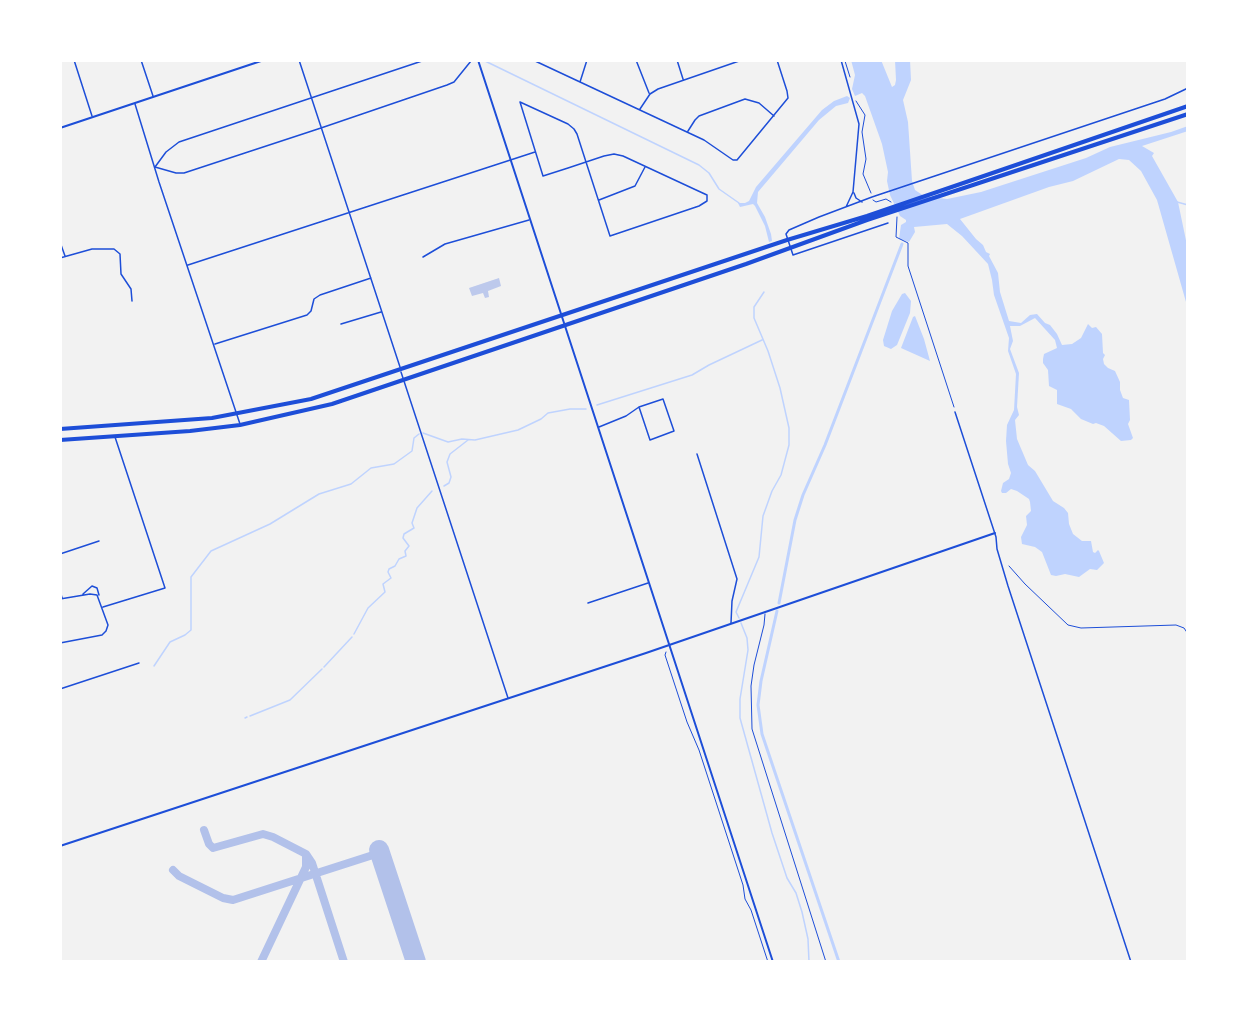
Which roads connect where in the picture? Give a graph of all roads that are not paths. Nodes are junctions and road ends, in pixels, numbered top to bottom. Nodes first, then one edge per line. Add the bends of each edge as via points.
1 (74, 60) edge
2 (141, 60) edge
3 (264, 60) edge
4 (299, 60) edge
5 (425, 60) edge
6 (476, 60) edge
7 (534, 60) edge
8 (587, 60) edge
9 (636, 60) edge
10 (677, 60) edge
11 (742, 60) edge
12 (777, 60) edge
13 (841, 60) edge
14 (470, 61) edge
15 (683, 80) junction
16 (580, 82) junction
17 (1188, 88) edge
18 (650, 94) junction
19 (153, 96) junction
20 (312, 97) junction
21 (135, 103) junction
22 (1188, 106) edge
23 (639, 109) junction
24 (1188, 114) edge
25 (774, 116) junction
26 (93, 117) junction
27 (60, 128) edge
28 (321, 128) junction
29 (688, 132) junction
30 (535, 151) junction
31 (510, 158) junction
32 (586, 162) junction
33 (646, 166) junction
34 (155, 167) junction
35 (994, 175) junction
36 (853, 192) junction
37 (598, 200) junction
38 (862, 201) junction
39 (845, 207) junction
40 (889, 210) junction
41 (348, 211) junction
42 (530, 219) junction
43 (888, 223) road end
44 (787, 240) junction
45 (60, 242) edge
46 (790, 249) junction
47 (423, 256) dead end
48 (65, 257) junction
49 (60, 258) edge
50 (188, 265) junction
51 (371, 278) junction
52 (132, 301) dead end
53 (382, 312) junction
54 (561, 315) junction
55 (341, 324) dead end
56 (564, 326) junction
57 (214, 344) junction
58 (400, 370) junction
59 (404, 380) junction
60 (311, 399) junction
61 (639, 407) junction
62 (314, 409) junction
63 (955, 412) road end
64 (237, 414) junction
65 (240, 425) junction
66 (113, 426) junction
67 (598, 427) junction
68 (77, 428) junction
69 (60, 429) edge
70 (115, 436) junction
71 (77, 439) junction
72 (60, 440) edge
73 (697, 454) dead end
74 (995, 533) junction
75 (99, 541) dead end
76 (60, 554) edge
77 (649, 583) junction
78 (60, 590) edge
79 (83, 595) junction
80 (99, 597) junction
81 (61, 599) edge
82 (588, 603) dead end
83 (103, 607) junction
84 (764, 612) junction
85 (731, 624) junction
86 (60, 643) edge
87 (669, 645) junction
88 (139, 663) dead end
89 (60, 689) edge
90 (508, 698) junction
91 (60, 846) edge
92 (773, 962) edge
93 (826, 962) edge
94 (1131, 962) edge

1 - 26 street
2 - 19 street
3 - 19 street
4 - 20 street
5 - 20 street
6 - 14 street
6 - 31 street
7 - 16 street
8 - 16 street
9 - 18 street
10 - 15 street
11 - 15 street
12 - 25 street via 788,95
13 - 36 street via 859,124
14 - 28 street via 459,77 447,85
15 - 18 street
16 - 23 street
17 - 38 street
18 - 23 street
19 - 21 street
20 - 28 street
20 - 34 street via 179,142
21 - 26 street
21 - 34 street
22 - 35 highway
23 - 29 street
24 - 35 highway
25 - 29 street via 759,103 745,99 699,116
25 - 29 street via 737,160
26 - 27 street
28 - 34 street via 184,173
28 - 41 street
30 - 31 street
30 - 32 street via 543,176
30 - 32 street via 520,102 574,129
31 - 41 street
31 - 42 street
32 - 33 street via 614,154
32 - 37 street
33 - 37 street via 636,186
33 - 37 street via 708,198 699,206 610,236
34 - 50 street
35 - 40 highway
36 - 38 street
36 - 39 street
38 - 39 street
39 - 44 street via 789,230
40 - 44 highway
40 - 46 highway
41 - 50 street
41 - 51 street
42 - 47 street via 445,244
42 - 54 street
43 - 46 street via 793,255
44 - 46 street
44 - 54 highway
45 - 48 street
46 - 56 highway
48 - 49 street
48 - 52 street via 92,249 114,249 120,254 121,274 131,289
50 - 57 street
51 - 53 street
51 - 57 street via 314,298 307,315
53 - 55 street
53 - 58 street
54 - 56 street
54 - 58 highway
56 - 59 highway
56 - 67 street
57 - 64 street
58 - 59 street
58 - 60 highway
59 - 62 highway
59 - 90 street
60 - 62 highway
60 - 64 highway
61 - 61 street via 663,399 674,431 650,440
61 - 67 street
62 - 65 highway
63 - 74 street
64 - 65 street
64 - 66 highway
65 - 70 highway
66 - 68 highway
66 - 70 highway
67 - 77 street
68 - 69 highway
68 - 71 highway
70 - 71 highway
70 - 83 street via 165,588
71 - 72 highway
73 - 85 street via 737,579
74 - 84 street
74 - 94 street via 1011,594
75 - 76 street
77 - 82 street
77 - 87 street
78 - 81 street
79 - 80 street
79 - 80 street via 92,586 97,588
79 - 81 street
80 - 83 street
83 - 86 street via 108,625 104,633
84 - 85 street
84 - 93 lane via 751,686 752,729
85 - 87 street
87 - 90 street
87 - 92 street
88 - 89 street
90 - 91 street

